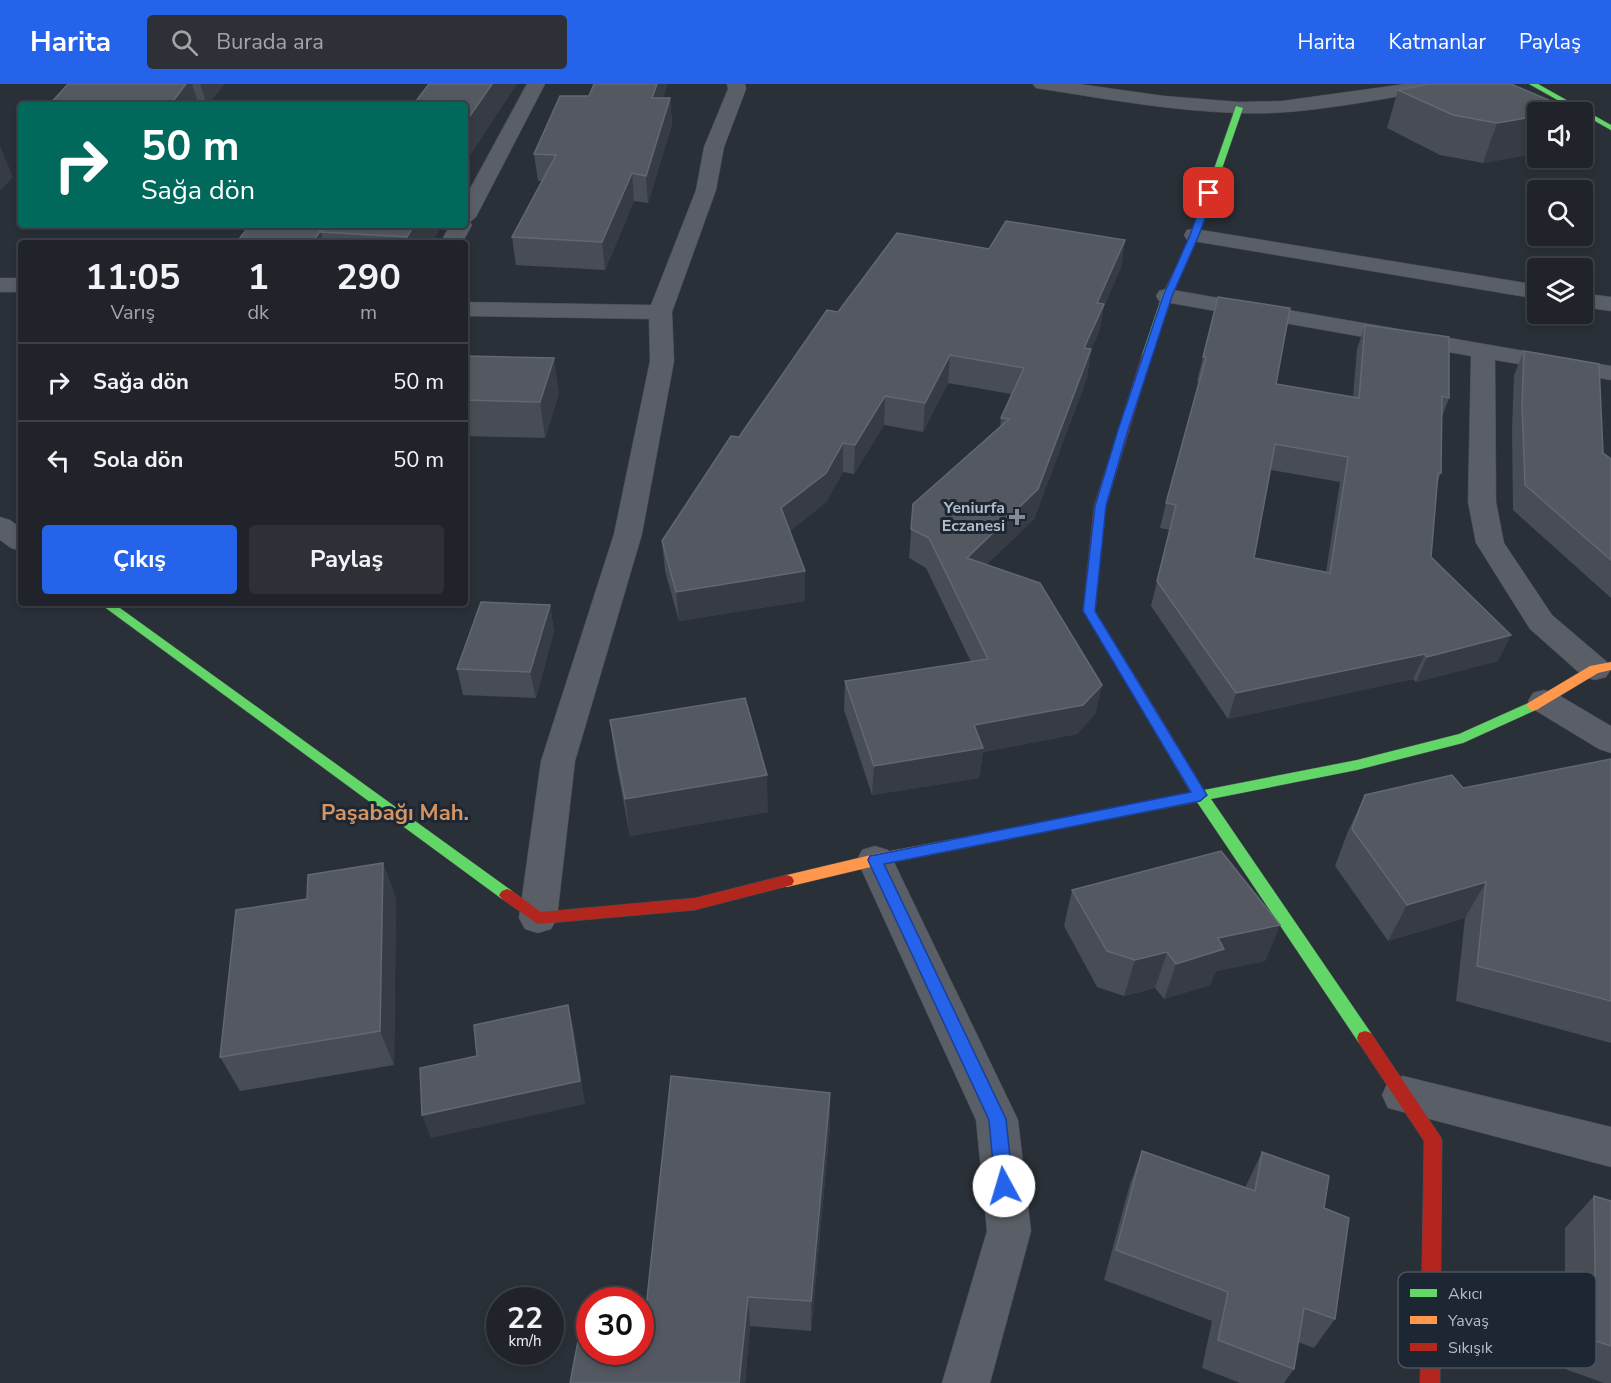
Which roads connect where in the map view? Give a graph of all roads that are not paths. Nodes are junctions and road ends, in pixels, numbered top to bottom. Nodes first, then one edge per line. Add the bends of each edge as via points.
1 (536, 84) edge
2 (736, 84) edge
3 (1042, 84) edge
4 (1443, 84) edge
5 (1533, 84) edge
6 (1239, 108) junction
7 (1611, 128) edge
8 (468, 211) edge
9 (1195, 235) junction
10 (0, 285) edge
11 (18, 285) edge
12 (1527, 290) edge
13 (1167, 296) junction
14 (1593, 302) edge
15 (1611, 304) edge
16 (468, 309) edge
17 (660, 312) junction
18 (1484, 350) junction
19 (1611, 373) edge
20 (0, 526) edge
21 (18, 540) edge
22 (109, 606) edge
23 (1603, 668) edge
24 (1544, 702) junction
25 (1611, 741) edge
26 (1200, 795) junction
27 (875, 860) junction
28 (538, 918) junction
29 (1403, 1095) junction
30 (1611, 1147) edge
31 (1431, 1272) edge
32 (1430, 1368) edge
33 (966, 1383) edge
34 (1430, 1383) edge

1 - 8 street
2 - 17 street via 714,147 706,190
3 - 6 street via 1164,102
4 - 6 street via 1282,107
5 - 7 street
6 - 9 street
9 - 12 street
9 - 13 street
10 - 11 street
13 - 18 street
13 - 26 street via 1101,506 1089,611
14 - 15 street
16 - 17 street
17 - 28 street via 662,361 628,534 558,761
18 - 19 street
18 - 23 street via 1482,502 1490,543 1541,622
20 - 21 street
22 - 28 street
23 - 24 street
24 - 25 street
24 - 26 street via 1463,738 1357,765
26 - 27 street
26 - 29 street
27 - 28 street via 695,904
27 - 33 street via 997,1119 1009,1231
29 - 30 street
29 - 31 street via 1433,1138
32 - 34 street

